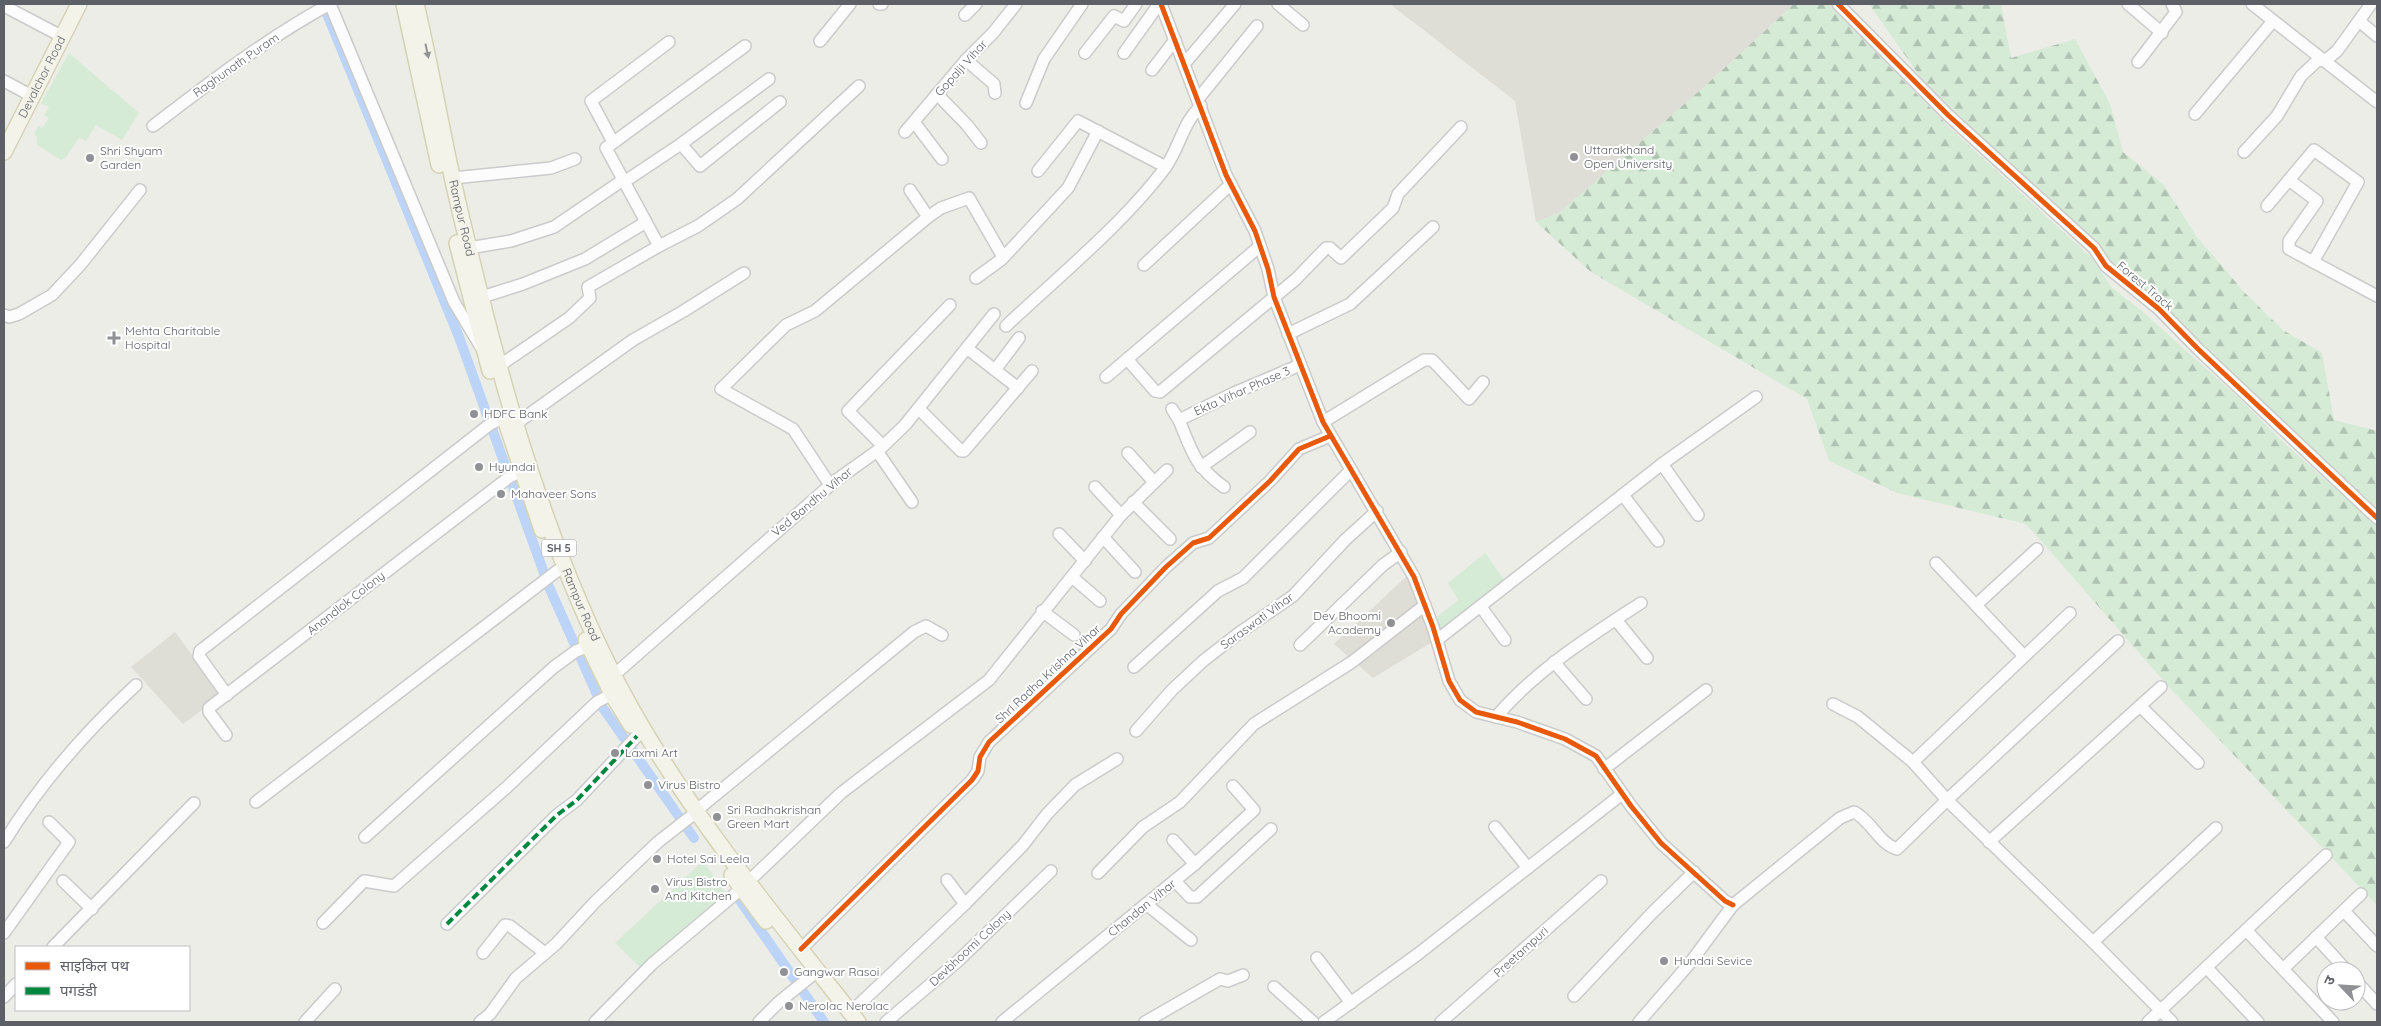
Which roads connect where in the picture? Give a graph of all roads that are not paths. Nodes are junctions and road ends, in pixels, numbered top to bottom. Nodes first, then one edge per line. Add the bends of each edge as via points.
1 (80, 4) edge
2 (404, 4) edge
3 (416, 4) edge
4 (850, 4) edge
5 (976, 4) edge
6 (1016, 4) edge
7 (1082, 4) edge
8 (1136, 4) edge
9 (1160, 4) edge
10 (1236, 4) edge
11 (1278, 4) edge
12 (1838, 4) edge
13 (2128, 4) edge
14 (2172, 4) edge
15 (2252, 4) edge
16 (2371, 4) edge
17 (327, 5) edge
18 (4, 6) edge
19 (965, 15) dead end
20 (2359, 21) junction
21 (2273, 22) junction
22 (1303, 25) dead end
23 (1257, 26) dead end
24 (2162, 33) junction
25 (2377, 36) edge
26 (63, 37) junction
27 (1175, 40) junction
28 (669, 42) dead end
29 (820, 42) dead end
30 (745, 46) dead end
31 (1085, 53) dead end
32 (1124, 53) dead end
33 (966, 60) junction
34 (2326, 60) junction
35 (2138, 62) dead end
36 (1185, 63) junction
37 (1152, 70) dead end
38 (769, 78) dead end
39 (4, 81) edge
40 (859, 86) dead end
41 (995, 93) dead end
42 (937, 94) junction
43 (32, 96) junction
44 (780, 102) dead end
45 (1199, 102) junction
46 (2377, 102) edge
47 (1026, 103) dead end
48 (2195, 114) dead end
49 (914, 122) junction
50 (153, 126) dead end
51 (1461, 127) dead end
52 (1098, 130) junction
53 (905, 132) dead end
54 (613, 142) junction
55 (681, 144) junction
56 (981, 144) dead end
57 (4, 152) edge
58 (2244, 152) dead end
59 (575, 159) dead end
60 (942, 159) dead end
61 (1166, 167) junction
62 (1038, 171) dead end
63 (453, 178) junction
64 (2289, 180) junction
65 (623, 181) junction
66 (1231, 184) junction
67 (140, 190) dead end
68 (910, 190) dead end
69 (2267, 206) dead end
70 (928, 217) junction
71 (646, 222) junction
72 (1433, 227) dead end
73 (658, 246) junction
74 (1260, 246) junction
75 (469, 248) junction
76 (1003, 257) junction
77 (2313, 262) junction
78 (1144, 265) dead end
79 (744, 274) dead end
80 (976, 278) dead end
81 (2377, 293) edge
82 (482, 297) junction
83 (1274, 297) junction
84 (950, 305) dead end
85 (994, 314) dead end
86 (4, 315) edge
87 (1006, 326) dead end
88 (1288, 334) junction
89 (1019, 338) dead end
90 (968, 349) junction
91 (486, 354) junction
92 (1127, 359) junction
93 (1300, 365) junction
94 (499, 366) junction
95 (995, 370) junction
96 (1032, 370) dead end
97 (1106, 377) dead end
98 (1483, 382) dead end
99 (1018, 388) junction
100 (1756, 397) dead end
101 (1172, 408) dead end
102 (919, 409) junction
103 (1179, 420) junction
104 (501, 422) junction
105 (1323, 422) junction
106 (1250, 432) dead end
107 (1330, 436) junction
108 (880, 449) junction
109 (1128, 453) dead end
110 (1662, 464) junction
111 (1201, 467) junction
112 (1168, 470) dead end
113 (1351, 470) junction
114 (513, 475) junction
115 (1154, 482) junction
116 (830, 485) junction
117 (1095, 487) dead end
118 (1224, 487) dead end
119 (1623, 495) junction
120 (912, 502) dead end
121 (1133, 502) junction
122 (1377, 511) junction
123 (1698, 514) dead end
124 (1121, 515) junction
125 (2377, 518) edge
126 (1059, 534) dead end
127 (1103, 537) junction
128 (1170, 539) dead end
129 (1658, 541) dead end
130 (2037, 549) dead end
131 (1401, 552) junction
132 (1085, 561) junction
133 (1936, 564) dead end
134 (1135, 572) dead end
135 (550, 577) junction
136 (1072, 577) junction
137 (1100, 602) dead end
138 (1641, 603) dead end
139 (1425, 604) junction
140 (1976, 605) junction
141 (1481, 607) junction
142 (1042, 611) junction
143 (2070, 613) dead end
144 (1616, 620) junction
145 (942, 635) dead end
146 (1074, 635) dead end
147 (1437, 640) junction
148 (1505, 640) dead end
149 (2118, 640) dead end
150 (1300, 645) dead end
151 (582, 649) junction
152 (2024, 656) junction
153 (1646, 658) dead end
154 (1554, 662) junction
155 (1134, 667) dead end
156 (614, 675) junction
157 (136, 686) dead end
158 (2162, 686) dead end
159 (1706, 690) dead end
160 (227, 695) junction
161 (604, 698) junction
162 (1586, 699) dead end
163 (1834, 704) dead end
164 (2140, 706) junction
165 (1496, 717) junction
166 (1136, 731) dead end
167 (226, 735) dead end
168 (631, 742) junction
169 (1117, 760) dead end
170 (1913, 762) junction
171 (2198, 763) dead end
172 (1604, 768) junction
173 (1233, 786) dead end
174 (1622, 794) junction
175 (1947, 800) junction
176 (256, 802) dead end
177 (194, 803) dead end
178 (688, 818) junction
179 (49, 822) dead end
180 (1495, 827) dead end
181 (2216, 828) dead end
182 (1271, 829) dead end
183 (365, 837) dead end
184 (1173, 840) dead end
185 (4, 842) edge
186 (1989, 842) junction
187 (2326, 854) dead end
188 (1195, 864) junction
189 (1528, 868) junction
190 (1052, 871) dead end
191 (1694, 872) junction
192 (1098, 873) dead end
193 (947, 880) dead end
194 (1601, 880) dead end
195 (63, 881) dead end
196 (1175, 881) junction
197 (745, 885) junction
198 (2362, 894) dead end
199 (965, 904) junction
200 (1146, 904) junction
201 (1733, 905) junction
202 (92, 909) junction
203 (2344, 911) junction
204 (323, 923) dead end
205 (447, 924) dead end
206 (2246, 930) junction
207 (4, 933) edge
208 (2316, 937) junction
209 (1190, 940) dead end
210 (2093, 942) junction
211 (54, 946) edge
212 (2377, 946) edge
213 (801, 949) junction
214 (483, 953) dead end
215 (545, 953) junction
216 (1317, 958) dead end
217 (2338, 961) edge
218 (2207, 968) junction
219 (2283, 969) junction
220 (1243, 975) dead end
221 (802, 983) junction
222 (15, 985) edge
223 (1274, 987) dead end
224 (335, 989) dead end
225 (2366, 992) edge
226 (1574, 996) dead end
227 (4, 997) edge
228 (1350, 1003) junction
229 (2377, 1004) edge
230 (2161, 1011) junction
231 (851, 1019) edge
232 (305, 1022) edge
233 (480, 1022) edge
234 (595, 1022) edge
235 (759, 1022) edge
236 (886, 1022) edge
237 (1002, 1022) edge
238 (1145, 1022) edge
239 (1313, 1022) edge
240 (1324, 1022) edge
241 (1441, 1022) edge
242 (1639, 1022) edge
243 (2148, 1022) edge
244 (2172, 1022) edge
245 (2258, 1022) edge
246 (2333, 1022) edge

1 - 26 main road, Devalchor Road
2 - 91 main road
3 -> 63 main road, Rampur Road / SH 5
4 - 29 street
5 - 19 street
6 - 33 street, Gopalji Vihar
7 - 47 street via 1044,59
8 - 31 street via 1124,22 1114,16
9 - 27 street
9 - 32 street
10 - 36 street
11 - 22 street
12 - 125 street, Forest Track via 1948,115 2094,248 2106,266 2159,309
13 - 24 street
14 - 24 street via 2176,12
15 - 21 street
16 - 20 street
17 - 50 street, Raghunath Puram via 213,80
17 - 91 street via 454,302
18 - 26 street
20 - 25 street
20 - 34 street
21 - 34 street
21 - 48 street
23 - 45 street
24 - 35 street
26 - 43 main road, Devalchor Road
27 - 36 street
27 - 37 street
28 - 54 street via 591,101
30 - 54 street
33 - 41 street via 994,84
33 - 42 street, Gopalji Vihar
34 - 46 street
34 - 58 street via 2317,61 2301,76 2277,116
36 - 45 street
38 - 55 street
39 - 43 street
40 - 73 street via 737,199 698,226
42 - 49 street, Gopalji Vihar
42 - 56 street via 967,124
43 - 57 main road, Devalchor Road
44 - 55 street via 700,166
45 - 61 street
45 - 66 street
49 - 53 street, Gopalji Vihar
49 - 60 street
51 - 83 street via 1398,194 1393,208 1341,258 1326,248
52 - 61 street
52 - 62 street via 1078,121
52 - 76 street via 1068,188
54 - 65 street via 607,150
55 - 65 street
59 - 63 street via 551,168
61 - 87 street via 1124,215
63 - 75 main road, Rampur Road / SH 5
64 - 69 street
64 - 77 street via 2317,201 2289,241 2289,249
64 - 77 street via 2314,150 2358,182
65 - 71 street
65 - 75 street via 554,227 511,241
66 - 74 street
66 - 78 street
67 - 86 street via 82,264 52,295 19,314
68 - 70 street
70 - 76 street via 941,208 968,198
70 - 116 street via 815,311 786,325 721,389 792,429
71 - 73 street
71 - 82 street via 585,259
72 - 88 street via 1350,304
73 - 94 street via 588,287 590,298 569,318
74 - 83 street
74 - 92 street
75 - 82 main road, Rampur Road / SH 5
76 - 80 street
77 - 81 street
79 - 104 street
82 - 94 main road, Rampur Road / SH 5
83 - 88 street
83 - 92 street via 1160,392 1155,391
84 - 108 street via 848,411
85 - 90 street, Ved Bandhu Vihar
88 - 93 street
89 - 95 street
90 - 95 street
90 - 102 street, Ved Bandhu Vihar
91 - 104 main road
92 - 97 street
93 - 103 street, Ekta Vihar Phase 3
93 - 105 street
94 - 104 main road, Rampur Road / SH 5
95 - 99 street
96 - 99 street
98 - 105 street via 1469,399 1432,360 1424,360
99 - 102 street via 963,452
100 - 110 street
101 - 103 street
102 - 108 street, Ved Bandhu Vihar
103 - 111 street, Ekta Vihar Phase 3 via 1194,458
104 - 114 main road
104 - 156 main road, Rampur Road / SH 5 via 551,526
104 - 160 street via 200,651 199,656
105 - 107 street
106 - 111 street
107 - 113 street
107 - 213 street, Shri Radha Krishna Vihar via 1299,449 1209,538 1193,543 1166,567 1121,614 1112,629 990,742 980,757 978,771 972,780
108 - 116 street, Ved Bandhu Vihar
108 - 120 street
109 - 115 street
110 - 119 street
110 - 123 street
111 - 118 street, Ekta Vihar Phase 3
112 - 115 street
113 - 122 street
113 - 155 street via 1243,578 1218,591
114 - 135 main road
114 - 160 street, Anandlok Colony
115 - 121 street
116 - 156 street, Ved Bandhu Vihar
117 - 124 street
119 - 129 street
119 - 141 street
121 - 124 street
121 - 128 street
122 - 131 street
122 - 166 street, Saraswati Vihar via 1293,596 1203,661
124 - 127 street
126 - 132 street
127 - 132 street
127 - 134 street
130 - 140 street
131 - 139 street
131 - 150 street via 1383,565
132 - 136 street
133 - 140 street
135 - 151 main road
135 - 176 street
136 - 137 street
136 - 142 street
138 - 144 street
139 - 147 street
139 - 192 street via 1352,662 1254,724 1180,802 1143,827
140 - 152 street
141 - 147 street
141 - 148 street
142 - 146 street
142 - 197 street via 988,680 841,793
143 - 152 street
144 - 153 street
144 - 154 street
145 - 178 street via 926,626 914,632
147 - 165 street via 1449,681 1460,700 1476,712
149 - 175 street
151 - 161 main road
151 - 183 street via 554,667
152 - 170 street
154 - 162 street
154 - 165 street via 1514,696
156 - 178 main road, Rampur Road / SH 5
157 - 185 street via 96,722 24,810
158 - 164 street
159 - 172 street
160 - 167 street, Anandlok Colony via 208,710
161 - 168 main road
161 - 204 street via 394,886 364,881
163 - 170 street via 1858,717
164 - 171 street
164 - 186 street
165 - 172 street via 1584,748 1596,756
168 - 178 main road
168 - 205 street via 577,800 556,815
169 - 199 street via 1075,785 1023,845
170 - 175 street
172 - 174 street
173 - 188 street, Chandan Vihar via 1254,810
174 - 189 street
174 - 191 street via 1661,843
175 - 186 street
175 - 201 street via 1898,849 1888,846 1863,816 1854,812 1840,818
177 - 202 street
178 - 197 main road, Rampur Road / SH 5
178 - 215 street via 658,842
179 - 207 street via 70,842
180 - 189 street
181 - 210 street
182 - 196 street via 1197,898 1190,896
184 - 188 street
186 - 210 street
187 - 206 street
188 - 196 street, Chandan Vihar
189 - 228 street
190 - 236 street, Devbhoomi Colony via 978,943
191 - 201 street
191 - 226 street
193 - 199 street
194 - 241 street, Preetampuri
195 - 202 street
196 - 200 street, Chandan Vihar
197 - 213 main road, Rampur Road / SH 5
197 - 221 main road
197 - 234 street via 652,964
198 - 203 street
199 - 231 street
200 - 209 street
200 - 237 street, Chandan Vihar
201 - 242 street via 1690,963
202 - 211 street
203 - 208 street
203 - 212 street
206 - 218 street
206 - 219 street
208 - 217 street
208 - 219 street
210 - 230 street
213 - 231 main road, Rampur Road / SH 5
214 - 215 street via 505,925
215 - 233 street via 516,978 490,1014
216 - 228 street
218 - 230 street
218 - 245 street
219 - 246 street
220 - 238 street via 1228,981 1220,979
221 - 231 main road
221 - 235 street
222 - 227 street
223 - 239 street
224 - 232 street
225 - 229 street
228 - 240 street
230 - 243 street
230 - 244 street

